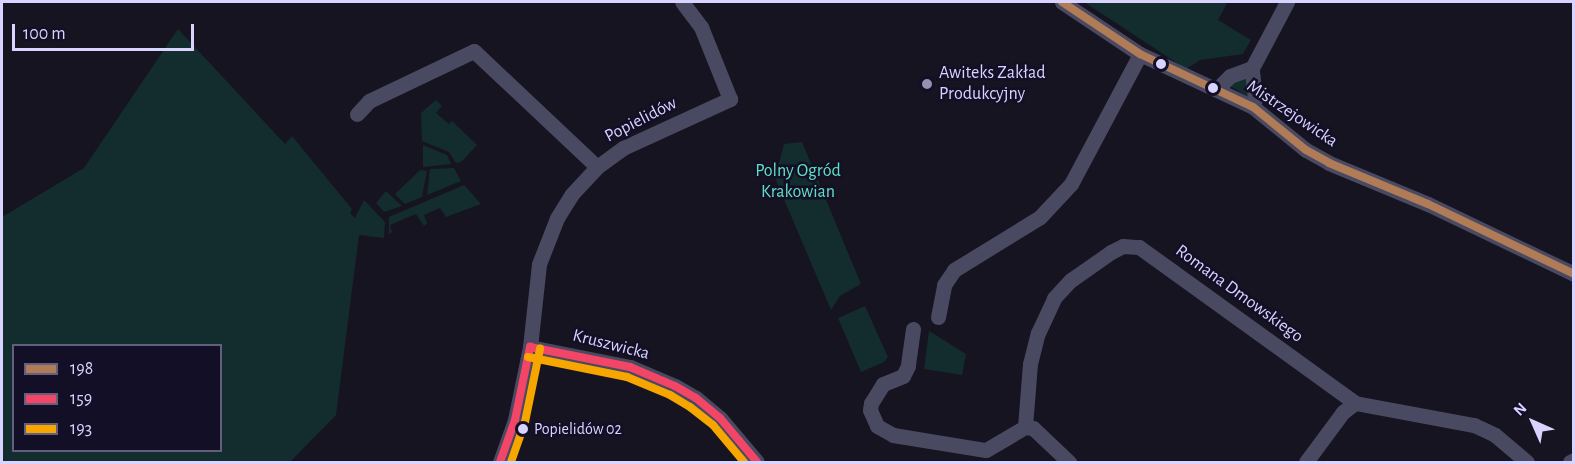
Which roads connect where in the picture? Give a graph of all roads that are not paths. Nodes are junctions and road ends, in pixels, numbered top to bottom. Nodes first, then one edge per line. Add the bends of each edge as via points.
1 (682, 2) edge
2 (1062, 2) edge
3 (1287, 2) edge
4 (1140, 54) junction
5 (1252, 68) junction
6 (1217, 89) junction
7 (1252, 107) junction
8 (357, 114) dead end
9 (597, 167) junction
10 (1574, 274) edge
11 (938, 317) dead end
12 (913, 329) dead end
13 (530, 347) junction
14 (1355, 403) junction
15 (1025, 427) junction
16 (995, 455) edge
17 (500, 462) edge
18 (757, 462) edge
19 (1069, 462) edge
20 (1306, 462) edge
21 (1527, 462) edge

1 - 9 street, Popielidów via 701,27 730,99 651,133
2 - 4 street, Mistrzejowicka
3 - 5 street
4 - 6 street, Mistrzejowicka
4 - 11 street via 1071,184 1040,217 954,270 944,285
5 - 6 street via 1230,76
5 - 7 street
6 - 7 street, Mistrzejowicka
7 - 10 street, Mistrzejowicka via 1299,145 1329,163 1428,204
8 - 9 street via 369,101 474,51
9 - 13 street, Popielidów via 572,194 547,241 536,282
12 - 16 street via 903,376 883,384 871,403 877,426 893,435
13 - 17 street, Popielidów via 515,420
13 - 18 street, Kruszwicka via 630,367 675,386 720,418
14 - 15 street, Romana Dmowskiego via 1150,254 1139,247 1124,246 1082,272 1054,298 1038,333 1030,364
14 - 20 street via 1343,412
14 - 21 street, Romana Dmowskiego via 1474,425 1494,435
15 - 16 street via 1018,429
15 - 19 street via 1033,428

